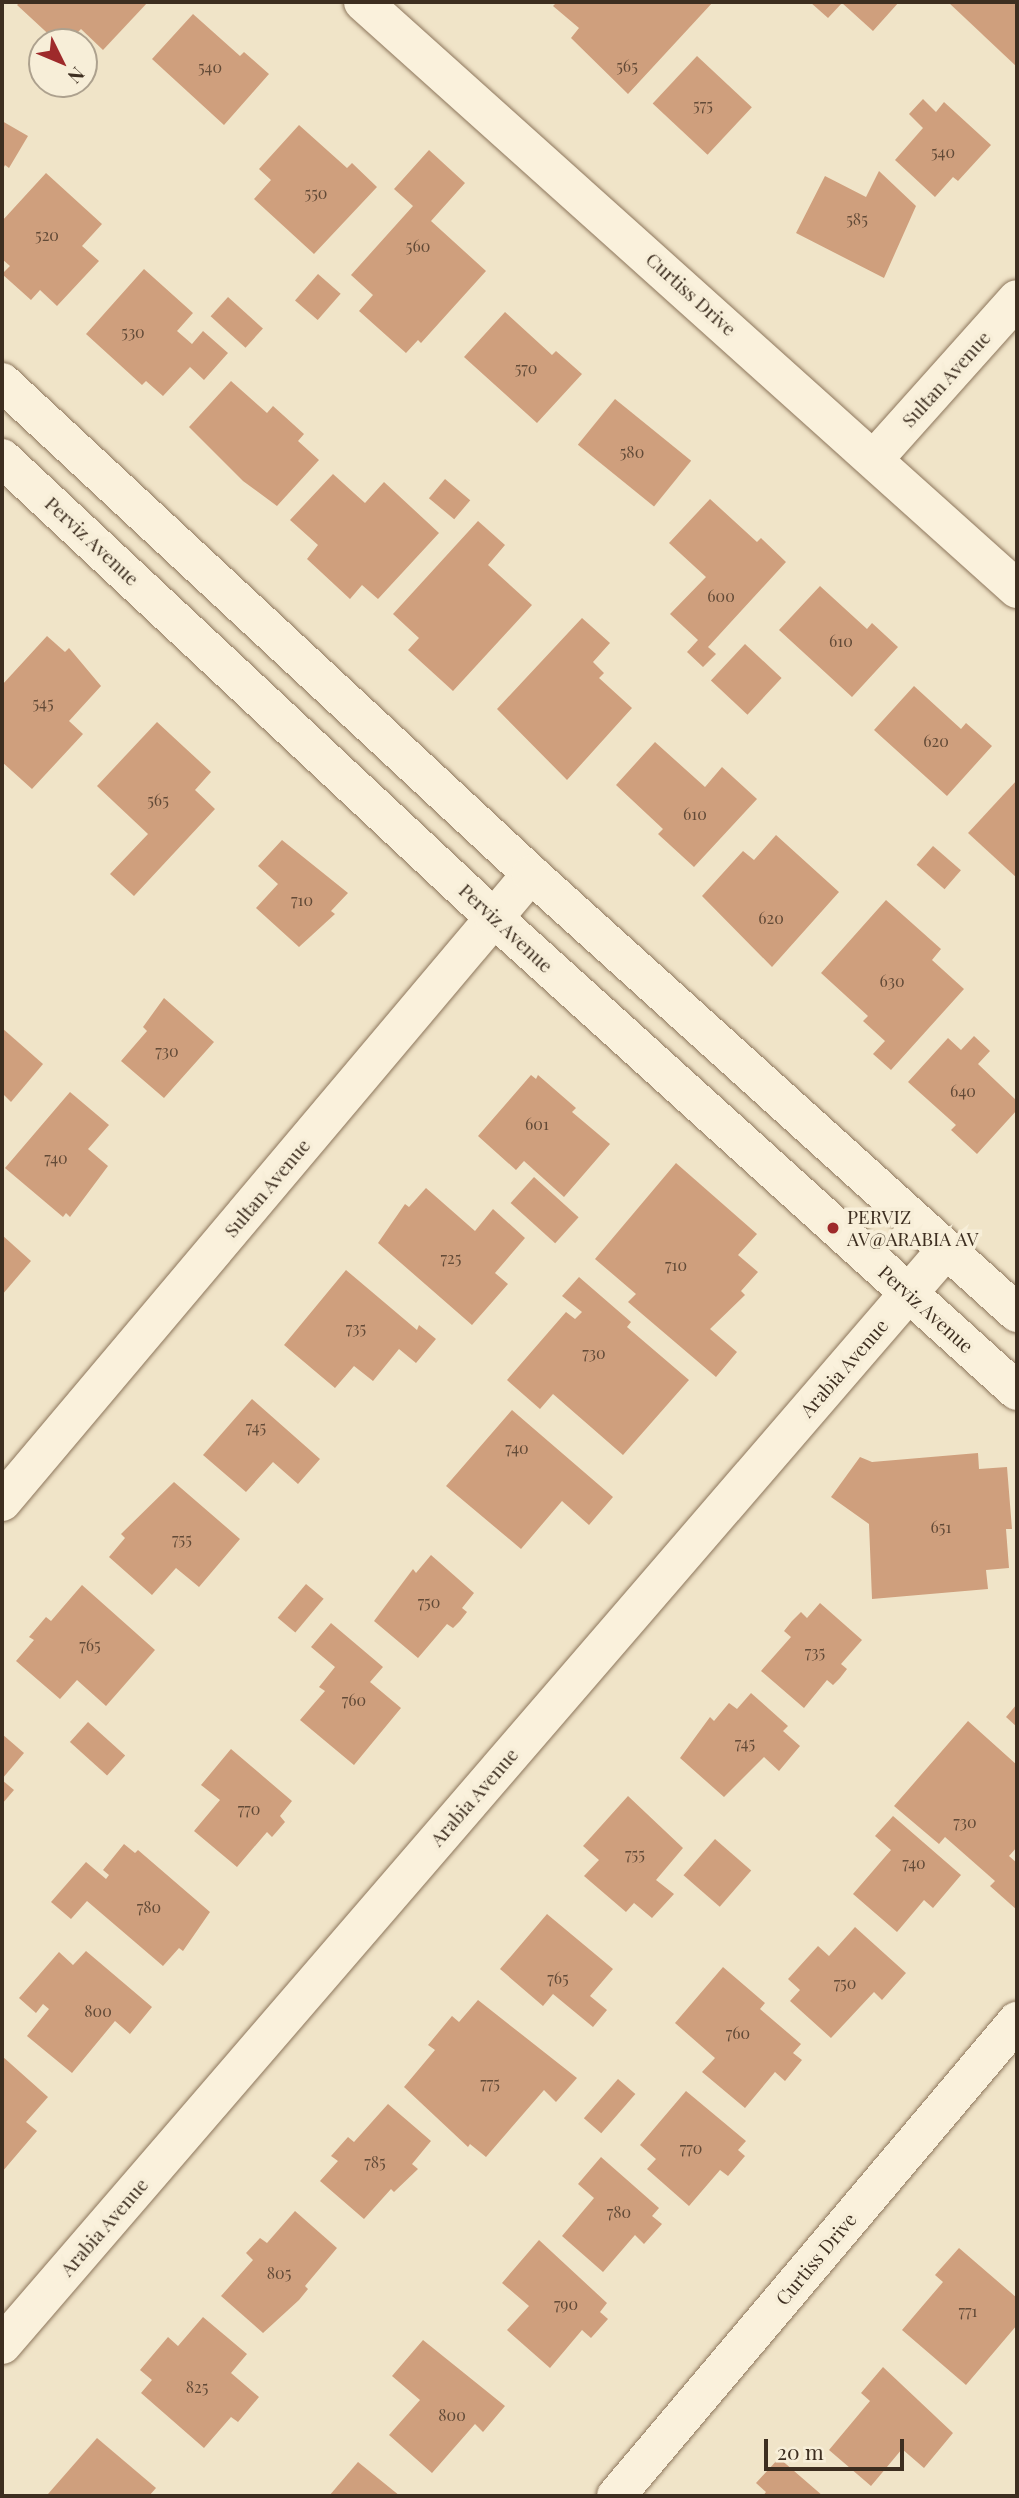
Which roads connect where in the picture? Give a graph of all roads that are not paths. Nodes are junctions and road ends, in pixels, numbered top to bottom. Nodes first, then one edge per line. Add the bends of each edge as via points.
1 (363, 2) edge
2 (1017, 299) edge
3 (2, 382) edge
4 (2, 458) edge
5 (875, 458) junction
6 (1017, 589) edge
7 (531, 874) junction
8 (494, 918) junction
9 (946, 1250) junction
10 (909, 1293) junction
11 (1017, 1313) edge
12 (1017, 1391) edge
13 (2, 1502) edge
14 (1017, 2021) edge
15 (2, 2345) edge
16 (616, 2496) edge

1 - 5 street, Curtiss Drive
2 - 5 street, Sultan Avenue
3 - 7 street
4 - 8 street, Perviz Avenue
5 - 6 street, Curtiss Drive
7 - 8 street, Sultan Avenue
7 - 9 street
8 - 10 street, Perviz Avenue
8 - 13 street, Sultan Avenue
9 - 10 street, Arabia Avenue
9 - 11 street
10 - 12 street, Perviz Avenue
10 - 15 street, Arabia Avenue
14 - 16 street, Curtiss Drive

